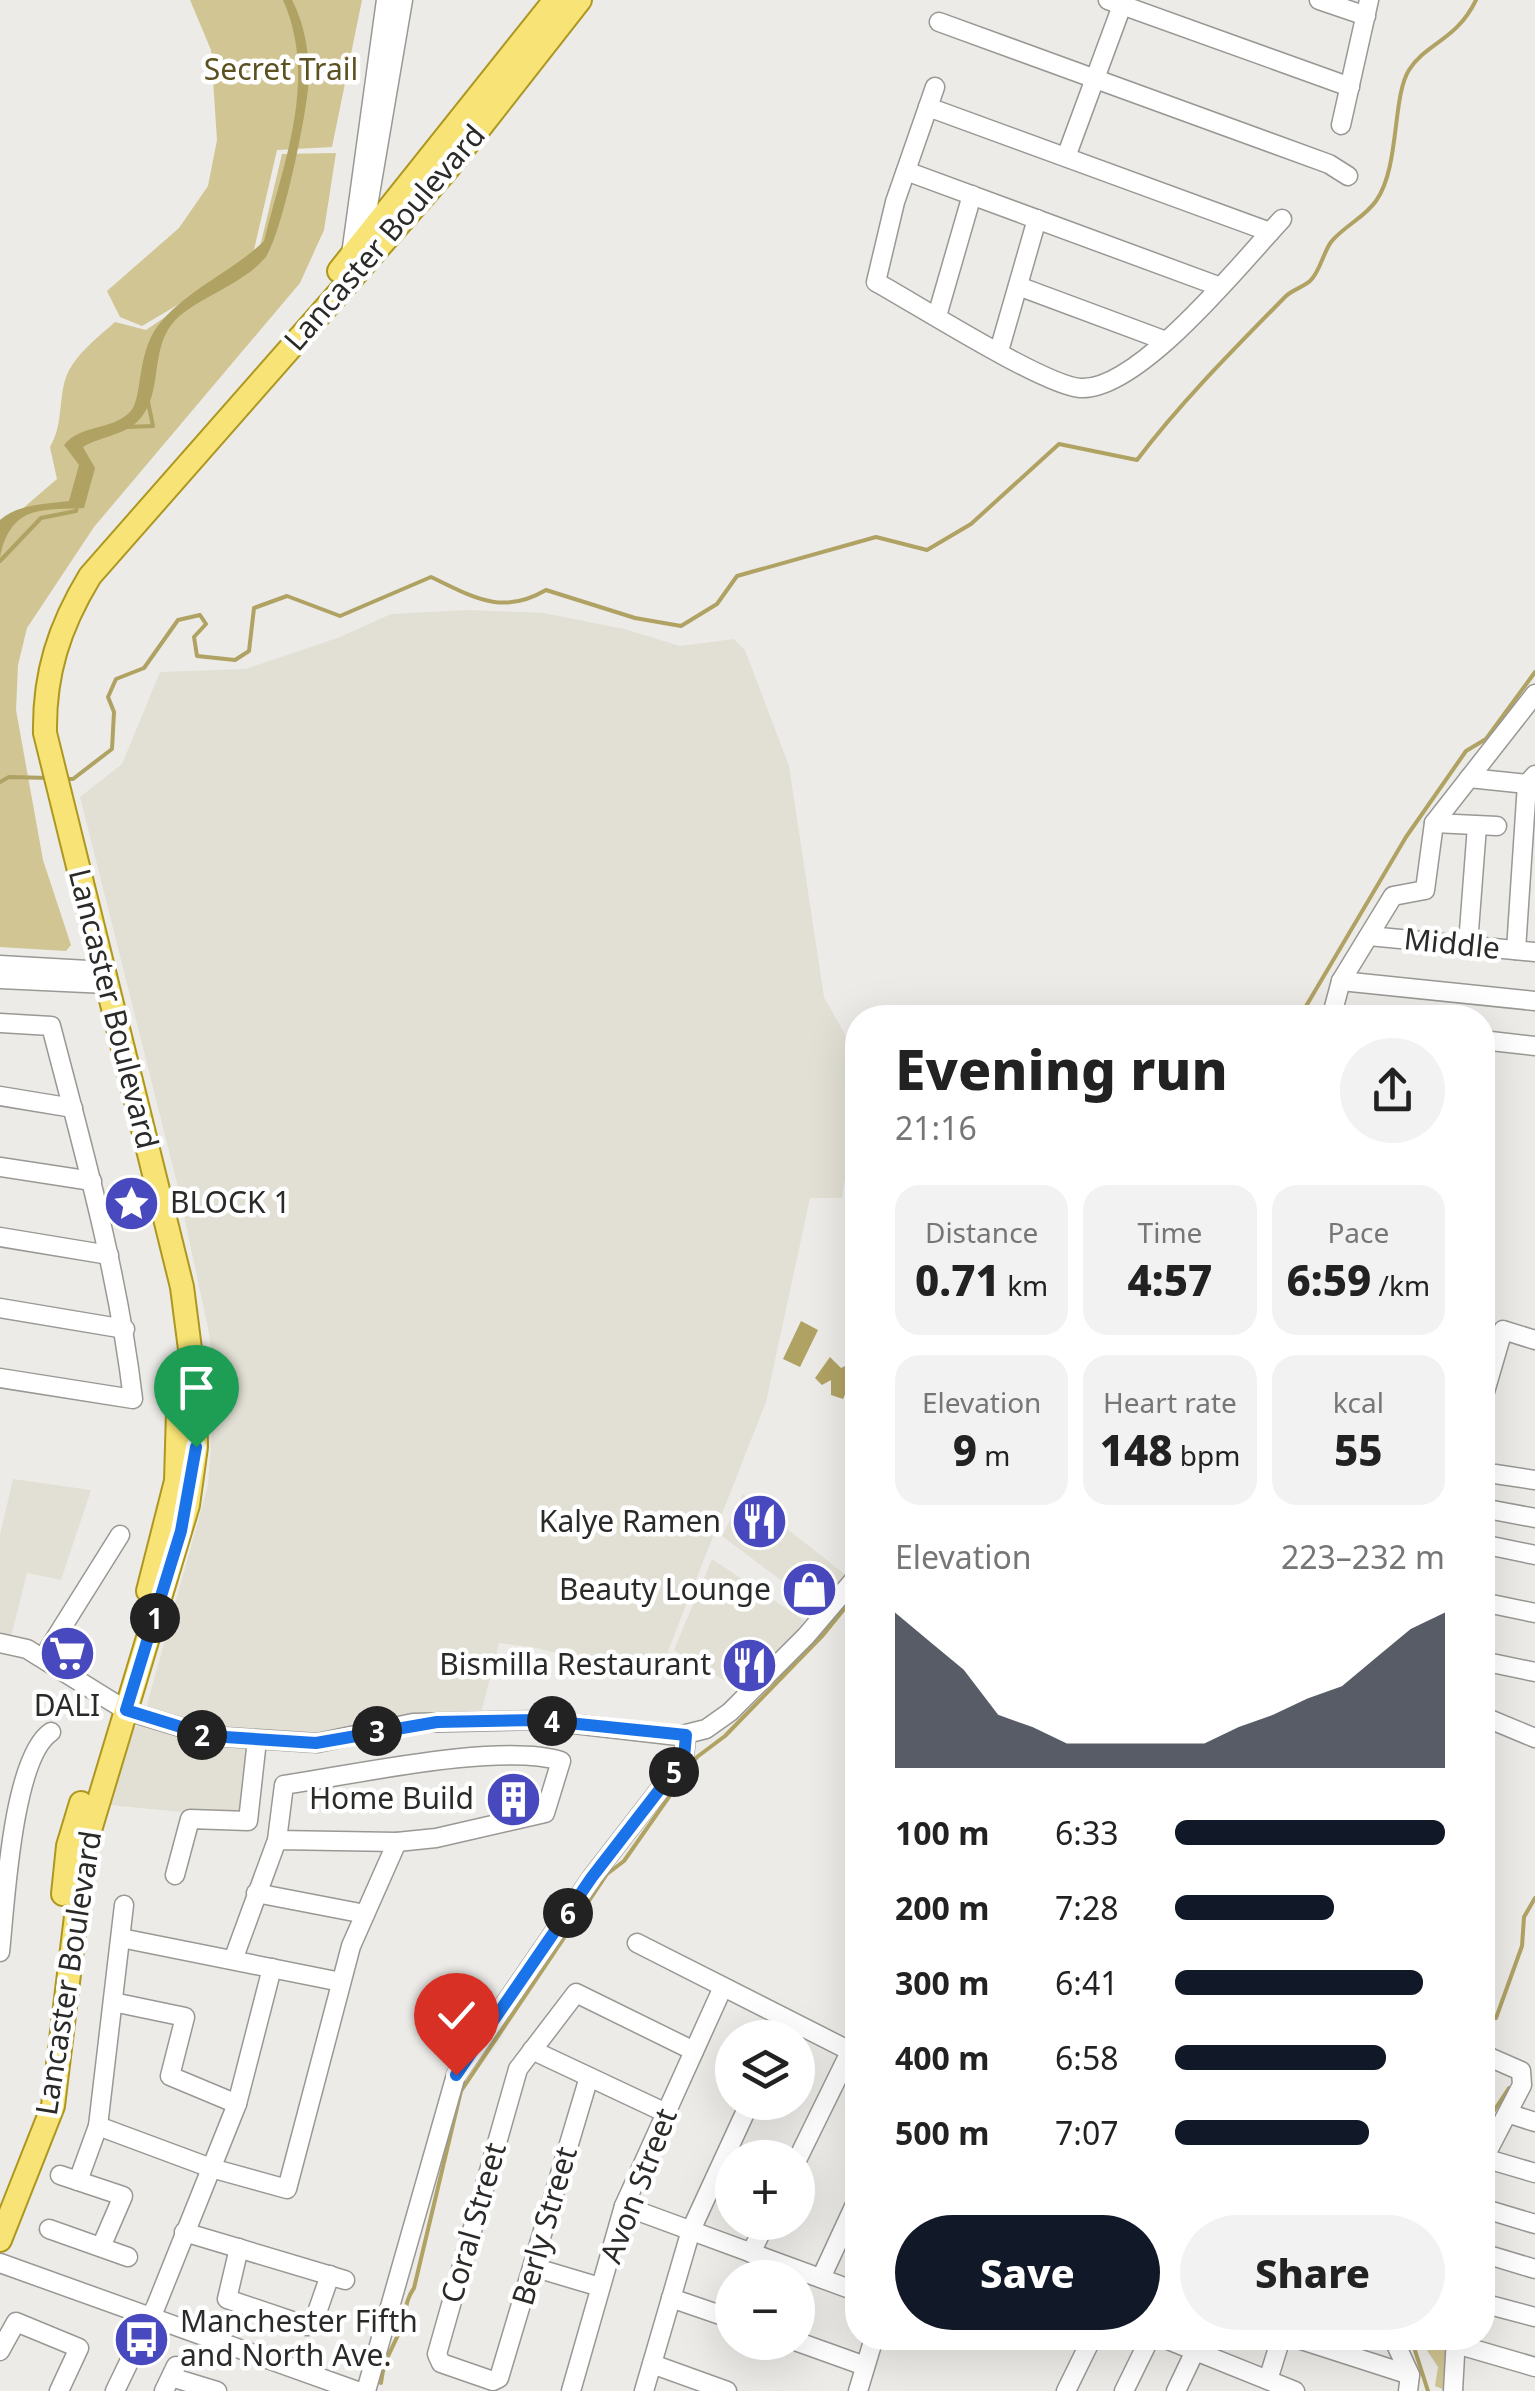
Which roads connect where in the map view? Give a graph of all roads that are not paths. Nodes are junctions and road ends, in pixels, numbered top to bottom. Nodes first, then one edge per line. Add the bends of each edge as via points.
1 (386, 0) edge
2 (403, 0) edge
3 (555, 0) edge
4 (580, 0) edge
5 (1319, 0) edge
6 (1118, 2) edge
7 (1367, 8) edge
8 (940, 22) dead end
9 (1095, 78) junction
10 (935, 87) dead end
11 (1350, 87) junction
12 (928, 107) junction
13 (1341, 125) dead end
14 (1066, 157) junction
15 (906, 171) junction
16 (1348, 176) dead end
17 (972, 195) junction
18 (1037, 219) junction
19 (356, 261) junction
20 (1018, 286) junction
21 (1218, 286) junction
22 (937, 316) junction
23 (1166, 341) junction
24 (999, 351) junction
25 (1535, 694) edge
26 (1469, 778) junction
27 (1531, 779) edge
28 (1434, 823) junction
29 (1370, 936) junction
30 (1468, 944) junction
31 (1526, 951) edge
32 (0, 965) edge
33 (0, 979) edge
34 (95, 979) junction
35 (1342, 981) junction
36 (1535, 1001) edge
37 (1334, 1005) edge
38 (0, 1023) edge
39 (1495, 1041) edge
40 (1535, 1046) edge
41 (0, 1096) edge
42 (73, 1108) junction
43 (0, 1167) edge
44 (92, 1181) junction
45 (0, 1237) edge
46 (109, 1254) junction
47 (0, 1308) edge
48 (125, 1329) junction
49 (1535, 1340) edge
50 (1495, 1359) edge
51 (0, 1378) edge
52 (1495, 1474) dead end
53 (1535, 1480) edge
54 (1495, 1510) edge
55 (1535, 1518) edge
56 (120, 1536) dead end
57 (1495, 1547) edge
58 (1535, 1555) edge
59 (845, 1590) edge
60 (1495, 1605) edge
61 (1535, 1613) edge
62 (0, 1643) edge
63 (43, 1658) junction
64 (1495, 1664) edge
65 (1535, 1672) edge
66 (120, 1707) junction
67 (1495, 1721) edge
68 (51, 1732) dead end
69 (686, 1735) junction
70 (1535, 1738) edge
71 (257, 1740) junction
72 (6, 1821) edge
73 (277, 1840) junction
74 (397, 1842) junction
75 (175, 1875) dead end
76 (3, 1893) edge
77 (256, 1893) junction
78 (124, 1905) dead end
79 (365, 1914) junction
80 (121, 1938) junction
81 (637, 1943) dead end
82 (0, 1952) edge
83 (232, 1960) junction
84 (272, 1968) junction
85 (342, 1982) junction
86 (723, 1987) junction
87 (113, 2002) junction
88 (788, 2020) edge
89 (815, 2034) edge
90 (845, 2048) edge
91 (532, 2050) junction
92 (694, 2051) junction
93 (1495, 2059) edge
94 (845, 2070) edge
95 (1528, 2073) edge
96 (588, 2077) junction
97 (237, 2104) junction
98 (666, 2113) junction
99 (1510, 2114) junction
100 (742, 2120) edge
101 (1535, 2122) edge
102 (98, 2126) junction
103 (808, 2140) edge
104 (1495, 2141) edge
105 (1495, 2163) edge
106 (211, 2168) junction
107 (1535, 2173) edge
108 (0, 2200) edge
109 (624, 2206) junction
110 (1495, 2212) edge
111 (1535, 2224) edge
112 (845, 2225) edge
113 (50, 2230) dead end
114 (691, 2230) junction
115 (184, 2232) junction
116 (0, 2240) edge
117 (757, 2240) edge
118 (101, 2248) junction
119 (239, 2248) junction
120 (751, 2253) junction
121 (128, 2257) dead end
122 (1495, 2257) edge
123 (0, 2264) edge
124 (533, 2266) junction
125 (1535, 2269) edge
126 (820, 2278) junction
127 (600, 2287) junction
128 (845, 2287) edge
129 (672, 2298) junction
130 (1495, 2306) edge
131 (715, 2313) edge
132 (1535, 2317) edge
133 (150, 2320) junction
134 (815, 2348) edge
135 (871, 2350) edge
136 (1086, 2350) edge
137 (1144, 2350) edge
138 (1278, 2350) edge
139 (1325, 2350) edge
140 (1397, 2350) edge
141 (1455, 2350) edge
142 (1483, 2350) edge
143 (1195, 2351) joint
144 (0, 2352) edge
145 (652, 2364) junction
146 (866, 2366) junction
147 (1535, 2367) edge
148 (501, 2375) joint
149 (170, 2378) edge
150 (1268, 2380) junction
151 (1409, 2383) edge
152 (59, 2391) edge
153 (116, 2391) edge
154 (217, 2391) edge
155 (357, 2391) edge
156 (366, 2391) edge
157 (570, 2391) edge
158 (644, 2391) edge
159 (727, 2391) edge
160 (858, 2391) edge
161 (1066, 2391) edge
162 (1124, 2391) edge
163 (1176, 2391) edge
164 (1295, 2391) edge
165 (1453, 2391) edge

1 - 19 street
2 - 19 street
3 - 19 main road, Lancaster Boulevard
4 - 19 main road, Lancaster Boulevard via 446,170
5 - 7 street
6 - 9 street
6 - 11 street
7 - 11 street
8 - 9 street
9 - 14 street
9 - 16 street
10 - 12 street
11 - 13 street
12 - 14 street
12 - 15 street
14 - 21 street via 1276,226
15 - 17 street
15 - 22 street via 876,282
17 - 18 street
17 - 22 street
18 - 20 street
18 - 21 street
19 - 34 main road, Lancaster Boulevard via 119,521 63,592 47,624 30,723
20 - 23 street
20 - 24 street
21 - 23 street
22 - 24 street
23 - 24 street via 1136,368 1096,387 1076,388
25 - 26 street
26 - 27 street
26 - 28 street
27 - 31 street
28 - 29 street via 1425,890 1393,896
28 - 30 street via 1487,826
29 - 30 street, Middle
29 - 35 street
30 - 31 street, Middle
32 - 34 street
33 - 34 street
34 - 66 main road, Lancaster Boulevard via 169,1295 180,1390 176,1481
35 - 36 street
35 - 37 street
38 - 42 street via 51,1026
39 - 40 street
41 - 42 street
42 - 44 street
43 - 44 street
44 - 46 street
45 - 46 street
46 - 48 street
47 - 48 street
48 - 51 street via 133,1399
49 - 50 street via 1504,1330
52 - 53 street
54 - 55 street
56 - 63 street
57 - 58 street
59 - 69 street via 730,1712
60 - 61 street
62 - 63 street
63 - 66 street
64 - 65 street
66 - 71 street via 179,1730
66 - 108 main road, Lancaster Boulevard via 68,1846 38,2103
66 - 116 main road, Lancaster Boulevard via 84,1850 53,2106
67 - 70 street
68 - 72 street
69 - 71 street via 504,1720 413,1723 316,1743
69 - 156 street via 684,1758 592,1877 456,2075
71 - 75 street via 248,1821 190,1818
72 - 76 street
73 - 74 street
73 - 74 street via 284,1785 488,1757 561,1761 545,1813
73 - 77 street
74 - 79 street
76 - 82 street
77 - 79 street
77 - 83 street
78 - 80 street
79 - 85 street
80 - 83 street
80 - 87 street
81 - 86 street
83 - 84 street
84 - 85 street
84 - 97 street
85 - 106 street via 287,2189
86 - 88 street
86 - 92 street, Avon Street
87 - 97 street via 185,2017 170,2076
87 - 102 street
89 - 90 street
91 - 92 street, Coral Street via 576,1993
91 - 96 street
91 - 148 street, Coral Street via 518,2069 437,2354 441,2363 493,2381
92 - 98 street, Avon Street
93 - 95 street
94 - 103 street
95 - 99 street
96 - 98 street
96 - 124 street, Berly Street
97 - 106 street
98 - 109 street, Avon Street
99 - 101 street
99 - 104 street
100 - 114 street
102 - 106 street
102 - 118 street via 69,2178 123,2196
105 - 107 street
106 - 115 street
109 - 114 street
109 - 127 street, Avon Street
110 - 111 street
112 - 126 street
113 - 118 street
114 - 120 street
114 - 129 street
115 - 119 street
115 - 133 street
117 - 120 street
118 - 121 street
119 - 119 street via 227,2299 313,2324 337,2278
120 - 126 street
122 - 125 street
123 - 133 street
124 - 127 street
124 - 148 street, Berly Street
126 - 128 street
127 - 157 street, Avon Street
129 - 131 street
129 - 145 street
130 - 132 street
133 - 153 street
133 - 155 street
134 - 146 street
135 - 146 street
136 - 161 street
137 - 162 street
138 - 150 street
139 - 151 street
140 - 151 street
141 - 165 street
142 - 147 street
143 - 150 street
143 - 163 street
144 - 152 street via 16,2322 78,2348
145 - 158 street
145 - 159 street
146 - 160 street
149 - 154 street
150 - 164 street

